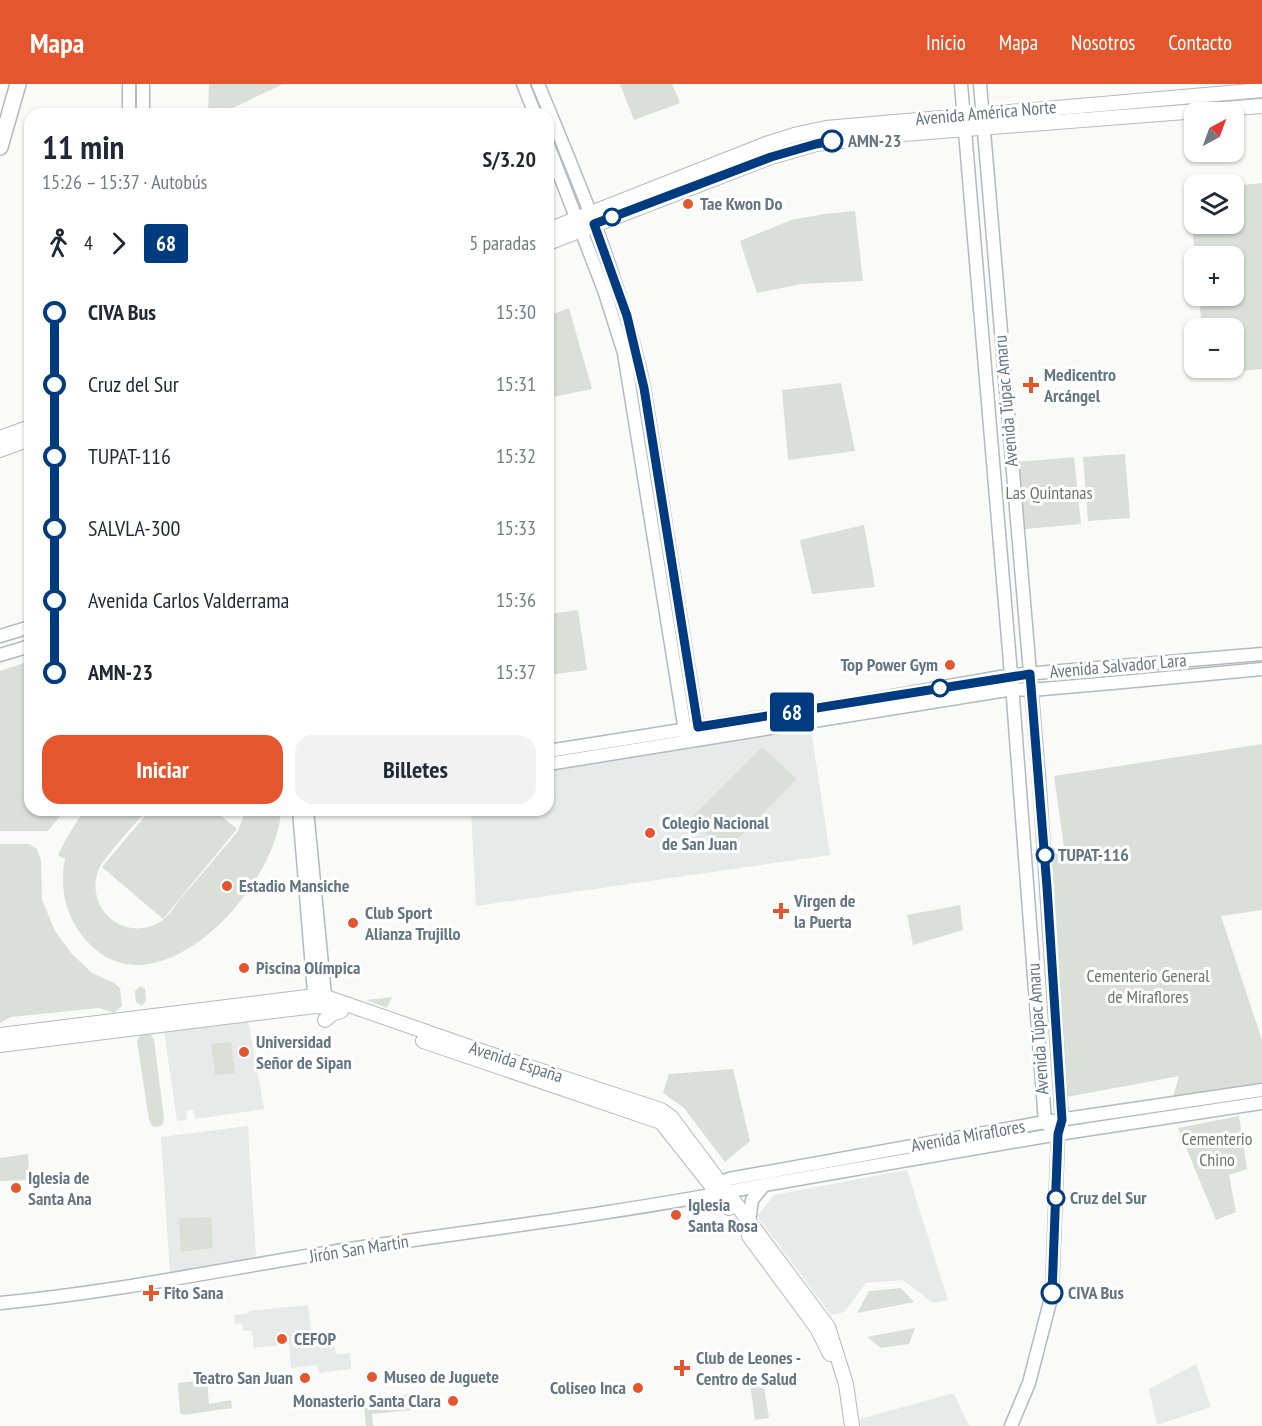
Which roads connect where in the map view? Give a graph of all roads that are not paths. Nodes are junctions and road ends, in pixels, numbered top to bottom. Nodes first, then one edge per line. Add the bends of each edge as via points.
1 (18, 84) edge
2 (26, 84) edge
3 (129, 84) edge
4 (143, 84) edge
5 (523, 84) edge
6 (538, 84) edge
7 (962, 88) edge
8 (980, 88) edge
9 (1259, 88) edge
10 (1185, 97) junction
11 (1185, 102) edge
12 (1261, 106) edge
13 (1244, 107) edge
14 (129, 108) edge
15 (143, 108) edge
16 (533, 108) edge
17 (546, 108) edge
18 (1184, 111) edge
19 (982, 114) junction
20 (964, 115) junction
21 (7, 121) junction
22 (935, 125) junction
23 (983, 128) junction
24 (554, 130) edge
25 (965, 130) junction
26 (0, 147) edge
27 (554, 157) edge
28 (586, 222) junction
29 (554, 229) edge
30 (554, 240) edge
31 (24, 429) edge
32 (0, 438) edge
33 (24, 441) edge
34 (0, 450) edge
35 (24, 629) edge
36 (0, 636) edge
37 (24, 648) edge
38 (1262, 654) edge
39 (0, 656) edge
40 (1121, 666) junction
41 (1262, 669) edge
42 (1030, 674) junction
43 (1012, 675) junction
44 (1123, 682) junction
45 (1013, 689) junction
46 (1031, 690) junction
47 (699, 733) junction
48 (686, 735) junction
49 (588, 745) junction
50 (554, 750) edge
51 (590, 758) junction
52 (554, 763) edge
53 (300, 816) edge
54 (307, 816) edge
55 (321, 1005) junction
56 (0, 1035) edge
57 (0, 1046) edge
58 (1057, 1047) junction
59 (1038, 1049) junction
60 (1262, 1090) edge
61 (1262, 1103) edge
62 (1172, 1110) junction
63 (1062, 1120) junction
64 (1044, 1122) junction
65 (1058, 1134) junction
66 (950, 1140) junction
67 (952, 1153) junction
68 (764, 1185) junction
69 (720, 1188) junction
70 (749, 1221) junction
71 (0, 1303) edge
72 (845, 1426) edge
73 (852, 1426) edge
74 (1011, 1426) edge

1 - 21 highway
2 - 21 street via 16,114
3 - 14 street
4 - 15 street
5 - 16 street
6 - 17 street
7 - 8 street
7 - 20 street, Avenida Túpac Amaru
8 - 19 street, Avenida Túpac Amaru
9 - 10 main road, Avenida América Norte
9 - 12 street
10 - 11 main road
10 - 19 main road, Avenida América Norte
12 - 13 main road, Avenida América Norte
18 - 23 main road, Avenida América Norte
19 - 20 main road, Avenida América Norte
19 - 23 street, Avenida Túpac Amaru
20 - 22 main road, Avenida América Norte
20 - 25 street, Avenida Túpac Amaru
21 - 26 highway
22 - 25 main road, Avenida América Norte
22 - 28 main road, Avenida América Norte via 792,150
23 - 25 main road, Avenida América Norte
23 - 42 street, Avenida Túpac Amaru
24 - 28 street
25 - 43 street, Avenida Túpac Amaru
27 - 28 street
28 - 29 main road, Avenida América Norte
28 - 30 main road, Avenida América Norte
28 - 47 street via 627,316 642,376
28 - 48 street via 624,353
31 - 32 main road
33 - 34 main road
35 - 36 street
37 - 39 street
38 - 40 street, Avenida Salvador Lara
40 - 42 street, Avenida Salvador Lara
40 - 44 street
41 - 44 street, Avenida Salvador Lara
42 - 43 street, Avenida Salvador Lara
42 - 46 street, Avenida Túpac Amaru
43 - 45 street, Avenida Túpac Amaru
43 - 47 street, Avenida Salvador Lara
44 - 46 street, Avenida Salvador Lara
45 - 46 street, Avenida Salvador Lara
45 - 47 street, Avenida Salvador Lara
45 - 59 street, Avenida Túpac Amaru
46 - 58 street, Avenida Túpac Amaru
47 - 48 street, Avenida Salvador Lara
48 - 49 street, Avenida Salvador Lara
48 - 51 street, Avenida Salvador Lara
49 - 50 street, Avenida Salvador Lara
49 - 51 street
51 - 52 street, Avenida Salvador Lara
53 - 55 street
54 - 55 street
55 - 56 main road, Avenida España
55 - 57 main road, Avenida España
55 - 69 main road, Avenida España via 332,1014 341,1011 661,1122
55 - 69 main road, Avenida España via 487,1053 661,1110 671,1117
58 - 59 street
58 - 63 street, Avenida Túpac Amaru
59 - 64 street, Avenida Túpac Amaru
60 - 62 street, Avenida Miraflores
61 - 62 street, Avenida Miraflores
62 - 63 street, Avenida Miraflores
62 - 65 street, Avenida Miraflores
63 - 64 street, Avenida Miraflores
63 - 65 street, Avenida Túpac Amaru
64 - 65 street, Avenida Túpac Amaru
64 - 66 street, Avenida Miraflores
65 - 67 street, Avenida Miraflores
65 - 74 street via 1052,1294 1029,1383
66 - 67 street
66 - 69 street, Avenida Miraflores
67 - 68 street, Avenida Miraflores
68 - 69 street, Avenida Miraflores
68 - 70 street via 752,1200
69 - 70 main road, Avenida España
69 - 71 street, Jirón San Martín via 502,1228 64,1297
69 - 72 main road, Avenida España via 824,1341 840,1389
70 - 73 main road, Avenida España via 828,1327 846,1384

